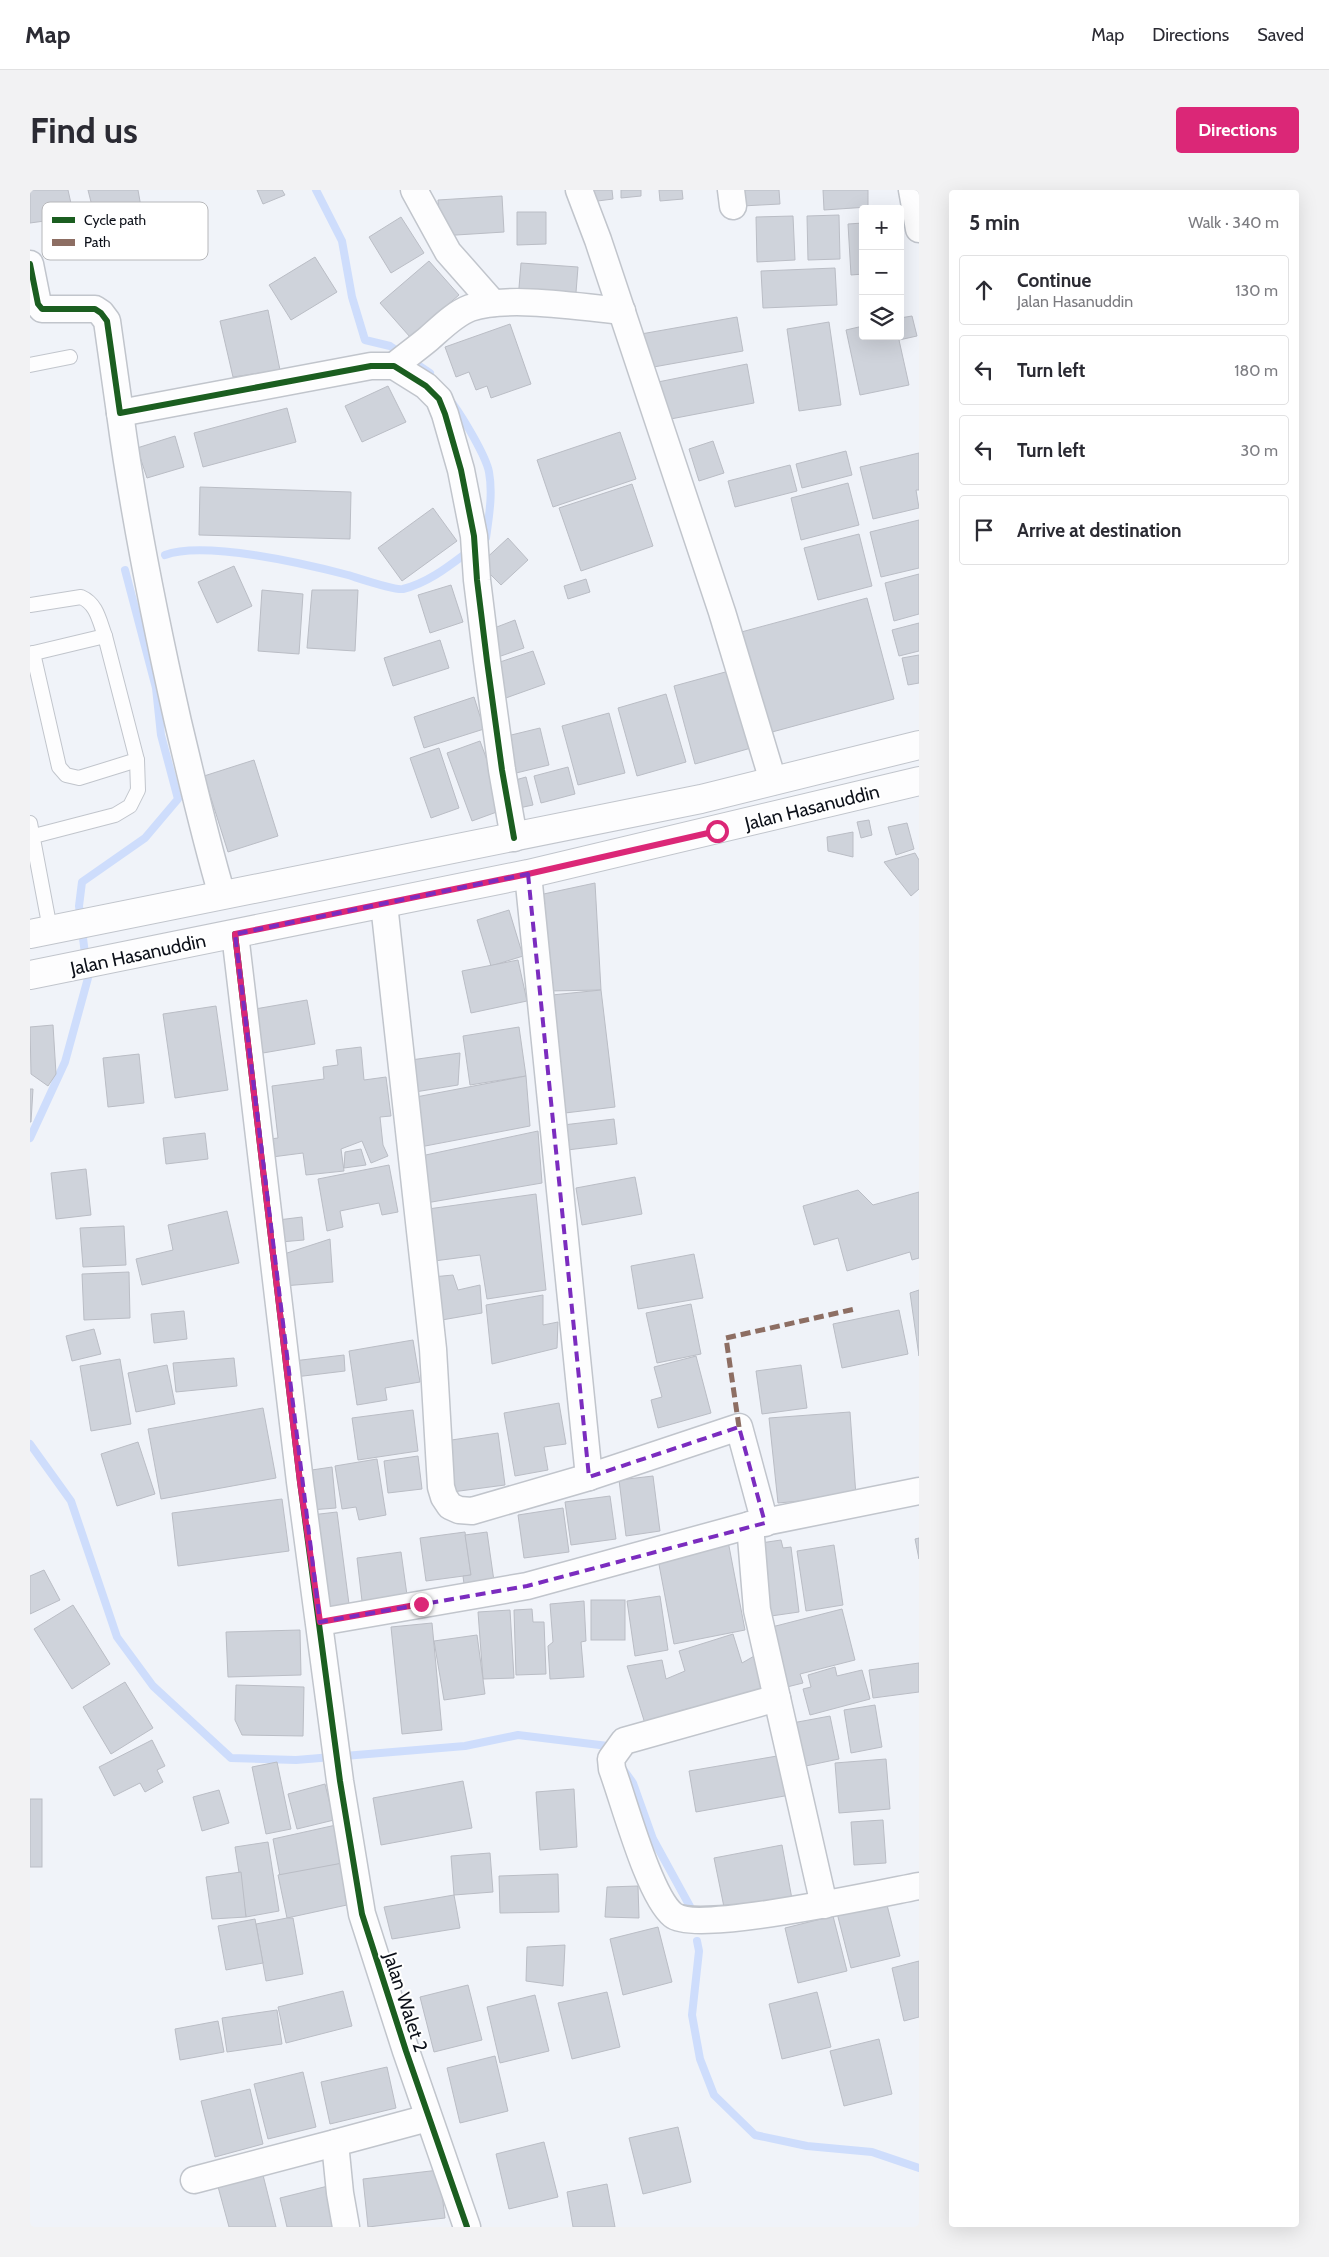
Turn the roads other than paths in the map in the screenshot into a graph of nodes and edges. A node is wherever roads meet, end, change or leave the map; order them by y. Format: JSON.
{"nodes":[{"id":1,"x":414,"y":190,"type":"edge"},
{"id":2,"x":579,"y":190,"type":"edge"},
{"id":3,"x":912,"y":190,"type":"edge"},
{"id":4,"x":919,"y":229,"type":"edge"},
{"id":5,"x":30,"y":264,"type":"edge"},
{"id":6,"x":492,"y":303,"type":"junction"},
{"id":7,"x":622,"y":311,"type":"junction"},
{"id":8,"x":70,"y":357,"type":"dead end"},
{"id":9,"x":30,"y":365,"type":"edge"},
{"id":10,"x":395,"y":366,"type":"junction"},
{"id":11,"x":120,"y":413,"type":"junction"},
{"id":12,"x":30,"y":605,"type":"edge"},
{"id":13,"x":105,"y":636,"type":"junction"},
{"id":14,"x":31,"y":654,"type":"edge"},
{"id":15,"x":919,"y":745,"type":"edge"},
{"id":16,"x":137,"y":760,"type":"junction"},
{"id":17,"x":773,"y":781,"type":"junction"},
{"id":18,"x":919,"y":781,"type":"edge"},
{"id":19,"x":32,"y":830,"type":"edge"},
{"id":20,"x":514,"y":838,"type":"junction"},
{"id":21,"x":528,"y":874,"type":"junction"},
{"id":22,"x":222,"y":895,"type":"junction"},
{"id":23,"x":384,"y":904,"type":"junction"},
{"id":24,"x":56,"y":928,"type":"edge"},
{"id":25,"x":235,"y":934,"type":"junction"},
{"id":26,"x":30,"y":975,"type":"edge"},
{"id":27,"x":589,"y":1477,"type":"junction"},
{"id":28,"x":919,"y":1491,"type":"edge"},
{"id":29,"x":758,"y":1524,"type":"junction"},
{"id":30,"x":320,"y":1622,"type":"junction"},
{"id":31,"x":777,"y":1698,"type":"junction"},
{"id":32,"x":919,"y":1886,"type":"edge"},
{"id":33,"x":824,"y":1904,"type":"junction"},
{"id":34,"x":428,"y":2118,"type":"junction"},
{"id":35,"x":335,"y":2143,"type":"junction"},
{"id":36,"x":194,"y":2180,"type":"dead end"},
{"id":37,"x":346,"y":2227,"type":"edge"},
{"id":38,"x":467,"y":2227,"type":"edge"}],
"edges":[{"from":1,"to":6,"type":"street"},
{"from":2,"to":7,"type":"street"},
{"from":3,"to":4,"type":"street"},
{"from":5,"to":11,"type":"street"},
{"from":6,"to":7,"type":"street"},
{"from":6,"to":10,"type":"street"},
{"from":7,"to":17,"type":"street"},
{"from":8,"to":9,"type":"lane"},
{"from":10,"to":11,"type":"street"},
{"from":10,"to":20,"type":"street"},
{"from":11,"to":22,"type":"street"},
{"from":12,"to":13,"type":"lane"},
{"from":13,"to":14,"type":"lane"},
{"from":13,"to":16,"type":"lane"},
{"from":14,"to":16,"type":"lane"},
{"from":15,"to":17,"type":"street","name":"Jalan Hasanuddin"},
{"from":16,"to":19,"type":"lane"},
{"from":17,"to":20,"type":"street","name":"Jalan Hasanuddin"},
{"from":18,"to":21,"type":"street","name":"Jalan Hasanuddin"},
{"from":19,"to":24,"type":"lane"},
{"from":20,"to":22,"type":"street","name":"Jalan Hasanuddin"},
{"from":21,"to":23,"type":"street","name":"Jalan Hasanuddin"},
{"from":21,"to":27,"type":"street"},
{"from":22,"to":24,"type":"street","name":"Jalan Hasanuddin"},
{"from":23,"to":25,"type":"street","name":"Jalan Hasanuddin"},
{"from":23,"to":27,"type":"street"},
{"from":25,"to":26,"type":"street","name":"Jalan Hasanuddin"},
{"from":25,"to":30,"type":"street","name":"Jalan Walet 2"},
{"from":27,"to":29,"type":"street"},
{"from":28,"to":29,"type":"street"},
{"from":29,"to":30,"type":"street"},
{"from":29,"to":31,"type":"street"},
{"from":30,"to":34,"type":"street","name":"Jalan Walet 2"},
{"from":31,"to":33,"type":"street"},
{"from":31,"to":33,"type":"street"},
{"from":32,"to":33,"type":"street"},
{"from":34,"to":35,"type":"street"},
{"from":34,"to":38,"type":"street","name":"Jalan Walet 2"},
{"from":35,"to":36,"type":"street"},
{"from":35,"to":37,"type":"street"}]}
